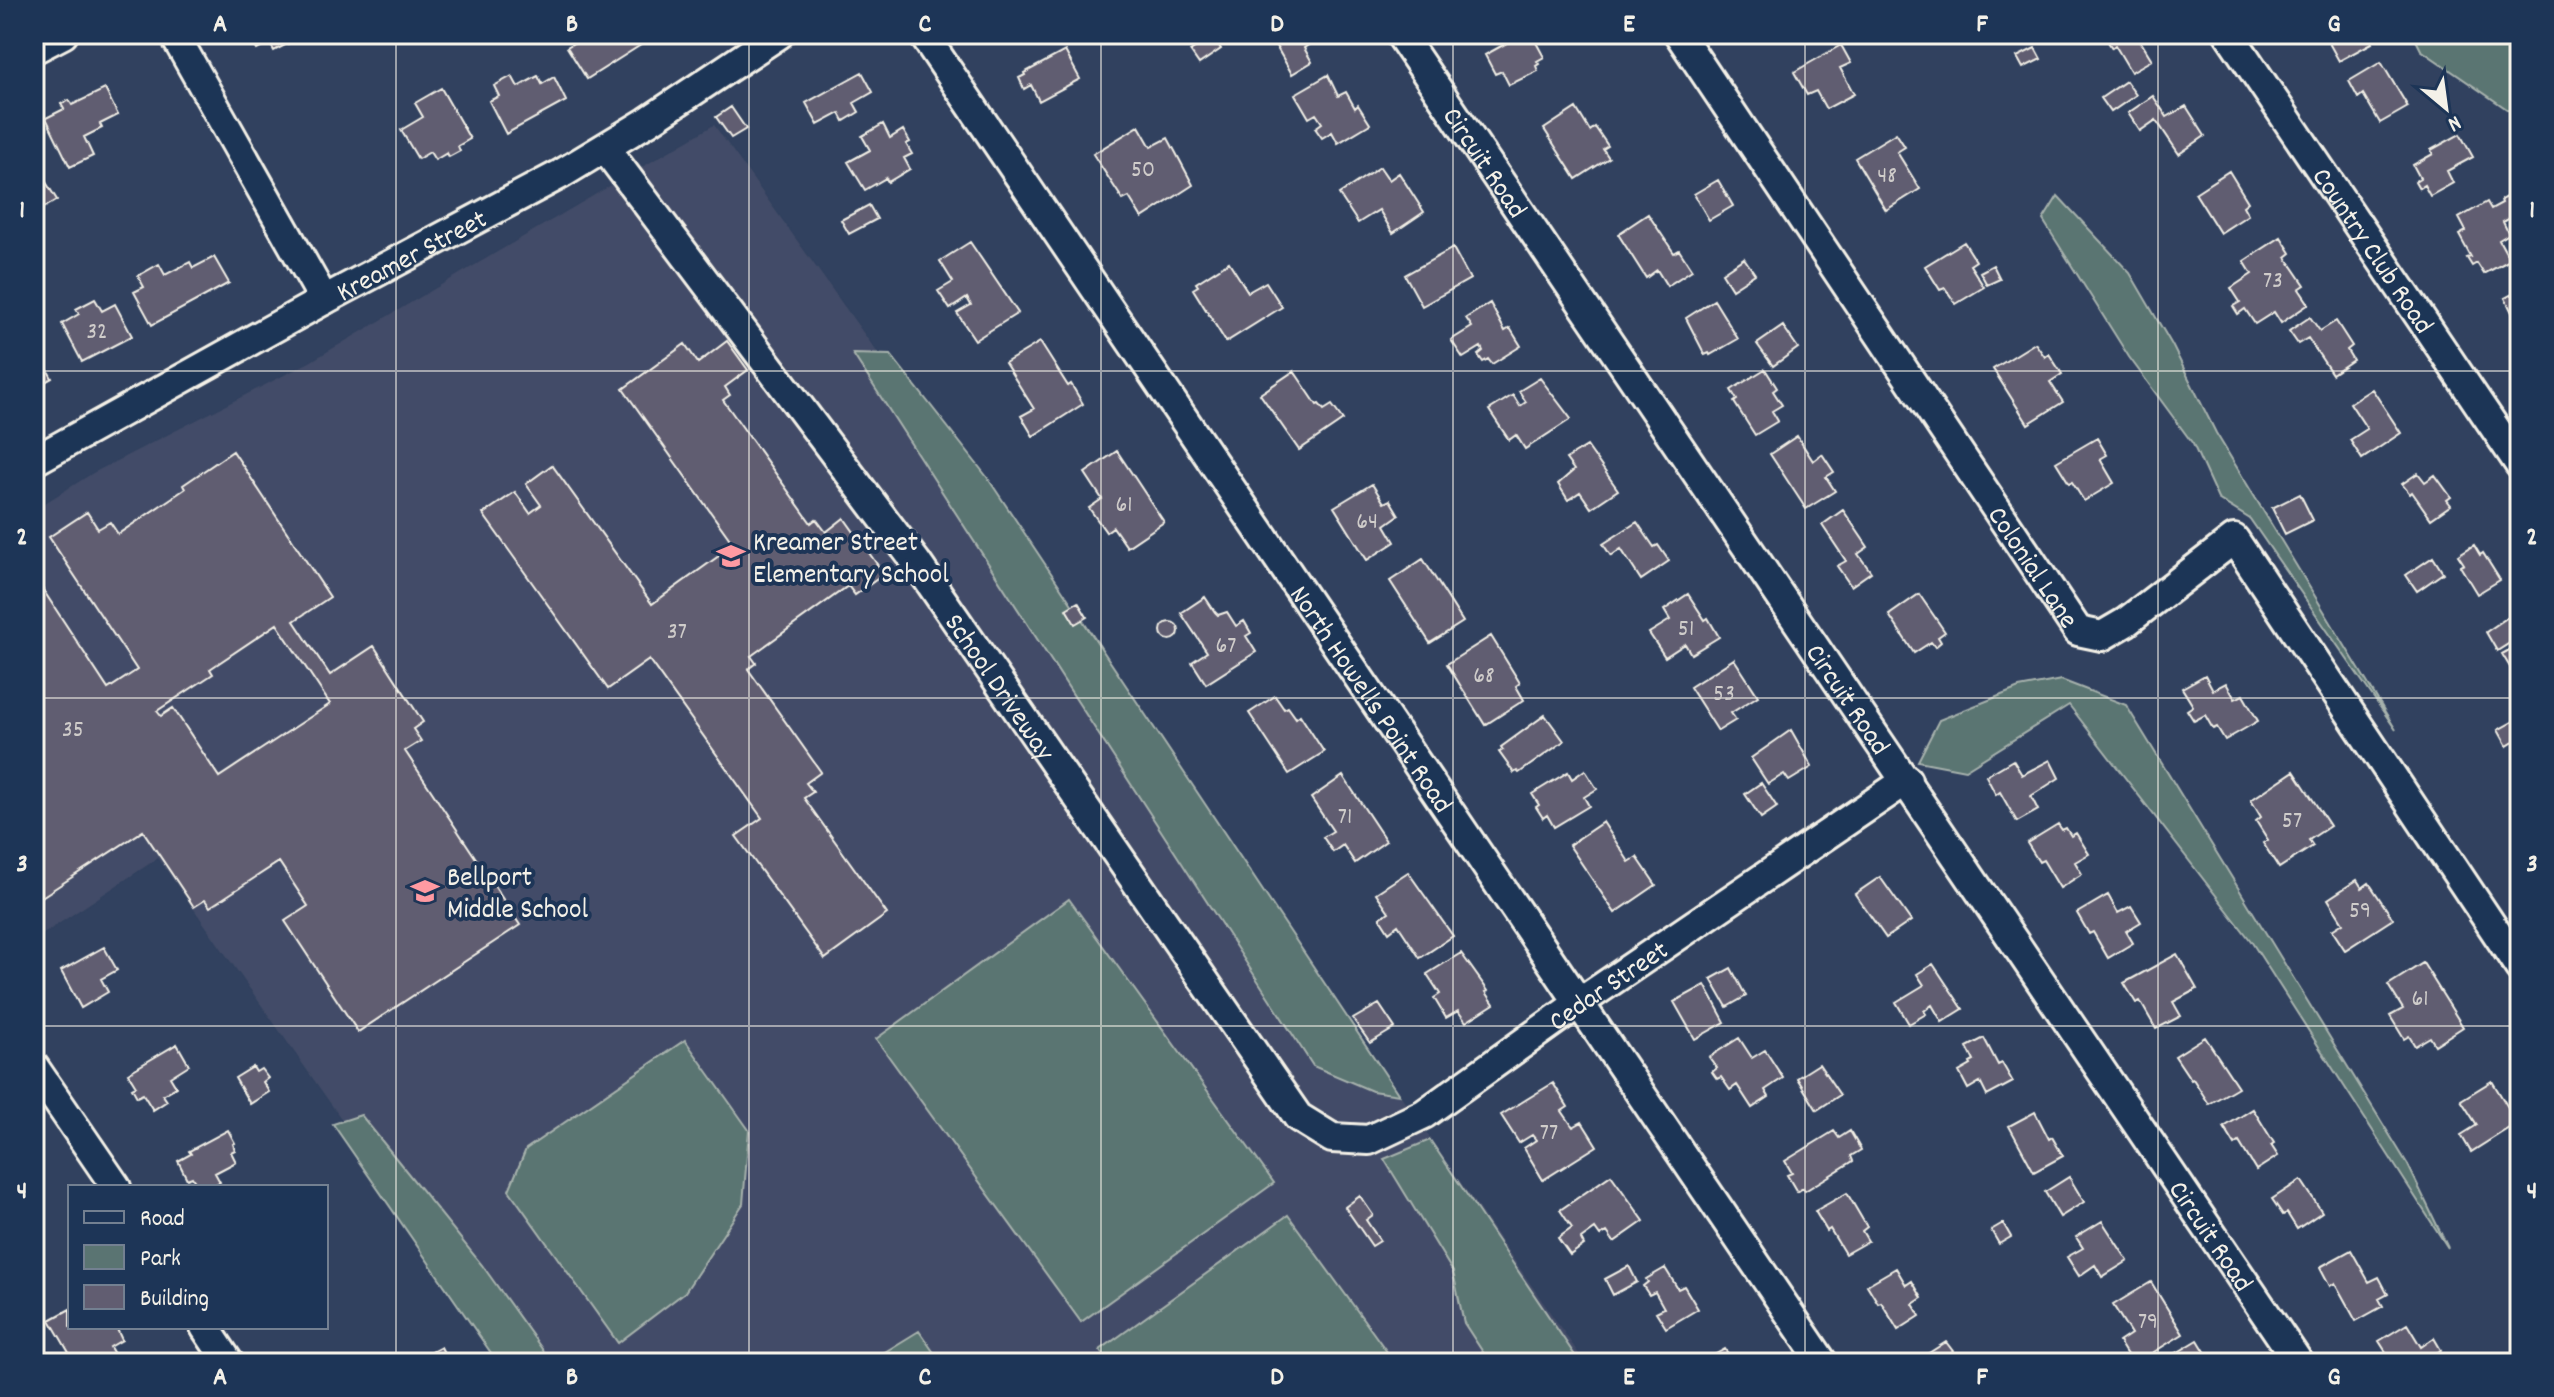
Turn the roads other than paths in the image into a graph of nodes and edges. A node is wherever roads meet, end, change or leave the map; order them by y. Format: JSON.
{"nodes":[{"id":1,"x":63,"y":34,"type":"edge"},
{"id":2,"x":174,"y":34,"type":"edge"},
{"id":3,"x":779,"y":34,"type":"edge"},
{"id":4,"x":923,"y":34,"type":"edge"},
{"id":5,"x":1400,"y":34,"type":"edge"},
{"id":6,"x":1679,"y":34,"type":"edge"},
{"id":7,"x":2229,"y":34,"type":"edge"},
{"id":8,"x":34,"y":49,"type":"edge"},
{"id":9,"x":605,"y":148,"type":"junction"},
{"id":10,"x":324,"y":300,"type":"junction"},
{"id":11,"x":34,"y":461,"type":"edge"},
{"id":12,"x":2520,"y":465,"type":"edge"},
{"id":13,"x":1907,"y":780,"type":"junction"},
{"id":14,"x":2520,"y":968,"type":"edge"},
{"id":15,"x":1579,"y":1003,"type":"junction"},
{"id":16,"x":39,"y":1074,"type":"edge"},
{"id":17,"x":1298,"y":1117,"type":"joint"},
{"id":18,"x":115,"y":1185,"type":"edge"},
{"id":19,"x":206,"y":1329,"type":"edge"},
{"id":20,"x":229,"y":1363,"type":"edge"},
{"id":21,"x":1823,"y":1363,"type":"edge"},
{"id":22,"x":2299,"y":1363,"type":"edge"}],
"edges":[{"from":1,"to":8,"type":"street"},
{"from":2,"to":10,"type":"street"},
{"from":3,"to":9,"type":"street","name":"Kreamer Street"},
{"from":4,"to":15,"type":"street","name":"North Howells Point Road"},
{"from":5,"to":13,"type":"street","name":"Circuit Road"},
{"from":6,"to":14,"type":"street","name":"Colonial Lane"},
{"from":7,"to":12,"type":"street","name":"Country Club Road"},
{"from":9,"to":10,"type":"street","name":"Kreamer Street"},
{"from":9,"to":17,"type":"street","name":"School Driveway"},
{"from":10,"to":11,"type":"street","name":"Kreamer Street"},
{"from":13,"to":15,"type":"street","name":"Cedar Street"},
{"from":13,"to":22,"type":"street","name":"Circuit Road"},
{"from":15,"to":17,"type":"street","name":"Cedar Street"},
{"from":15,"to":21,"type":"street","name":"North Howells Point Road"},
{"from":16,"to":18,"type":"street"},
{"from":19,"to":20,"type":"street"}]}
